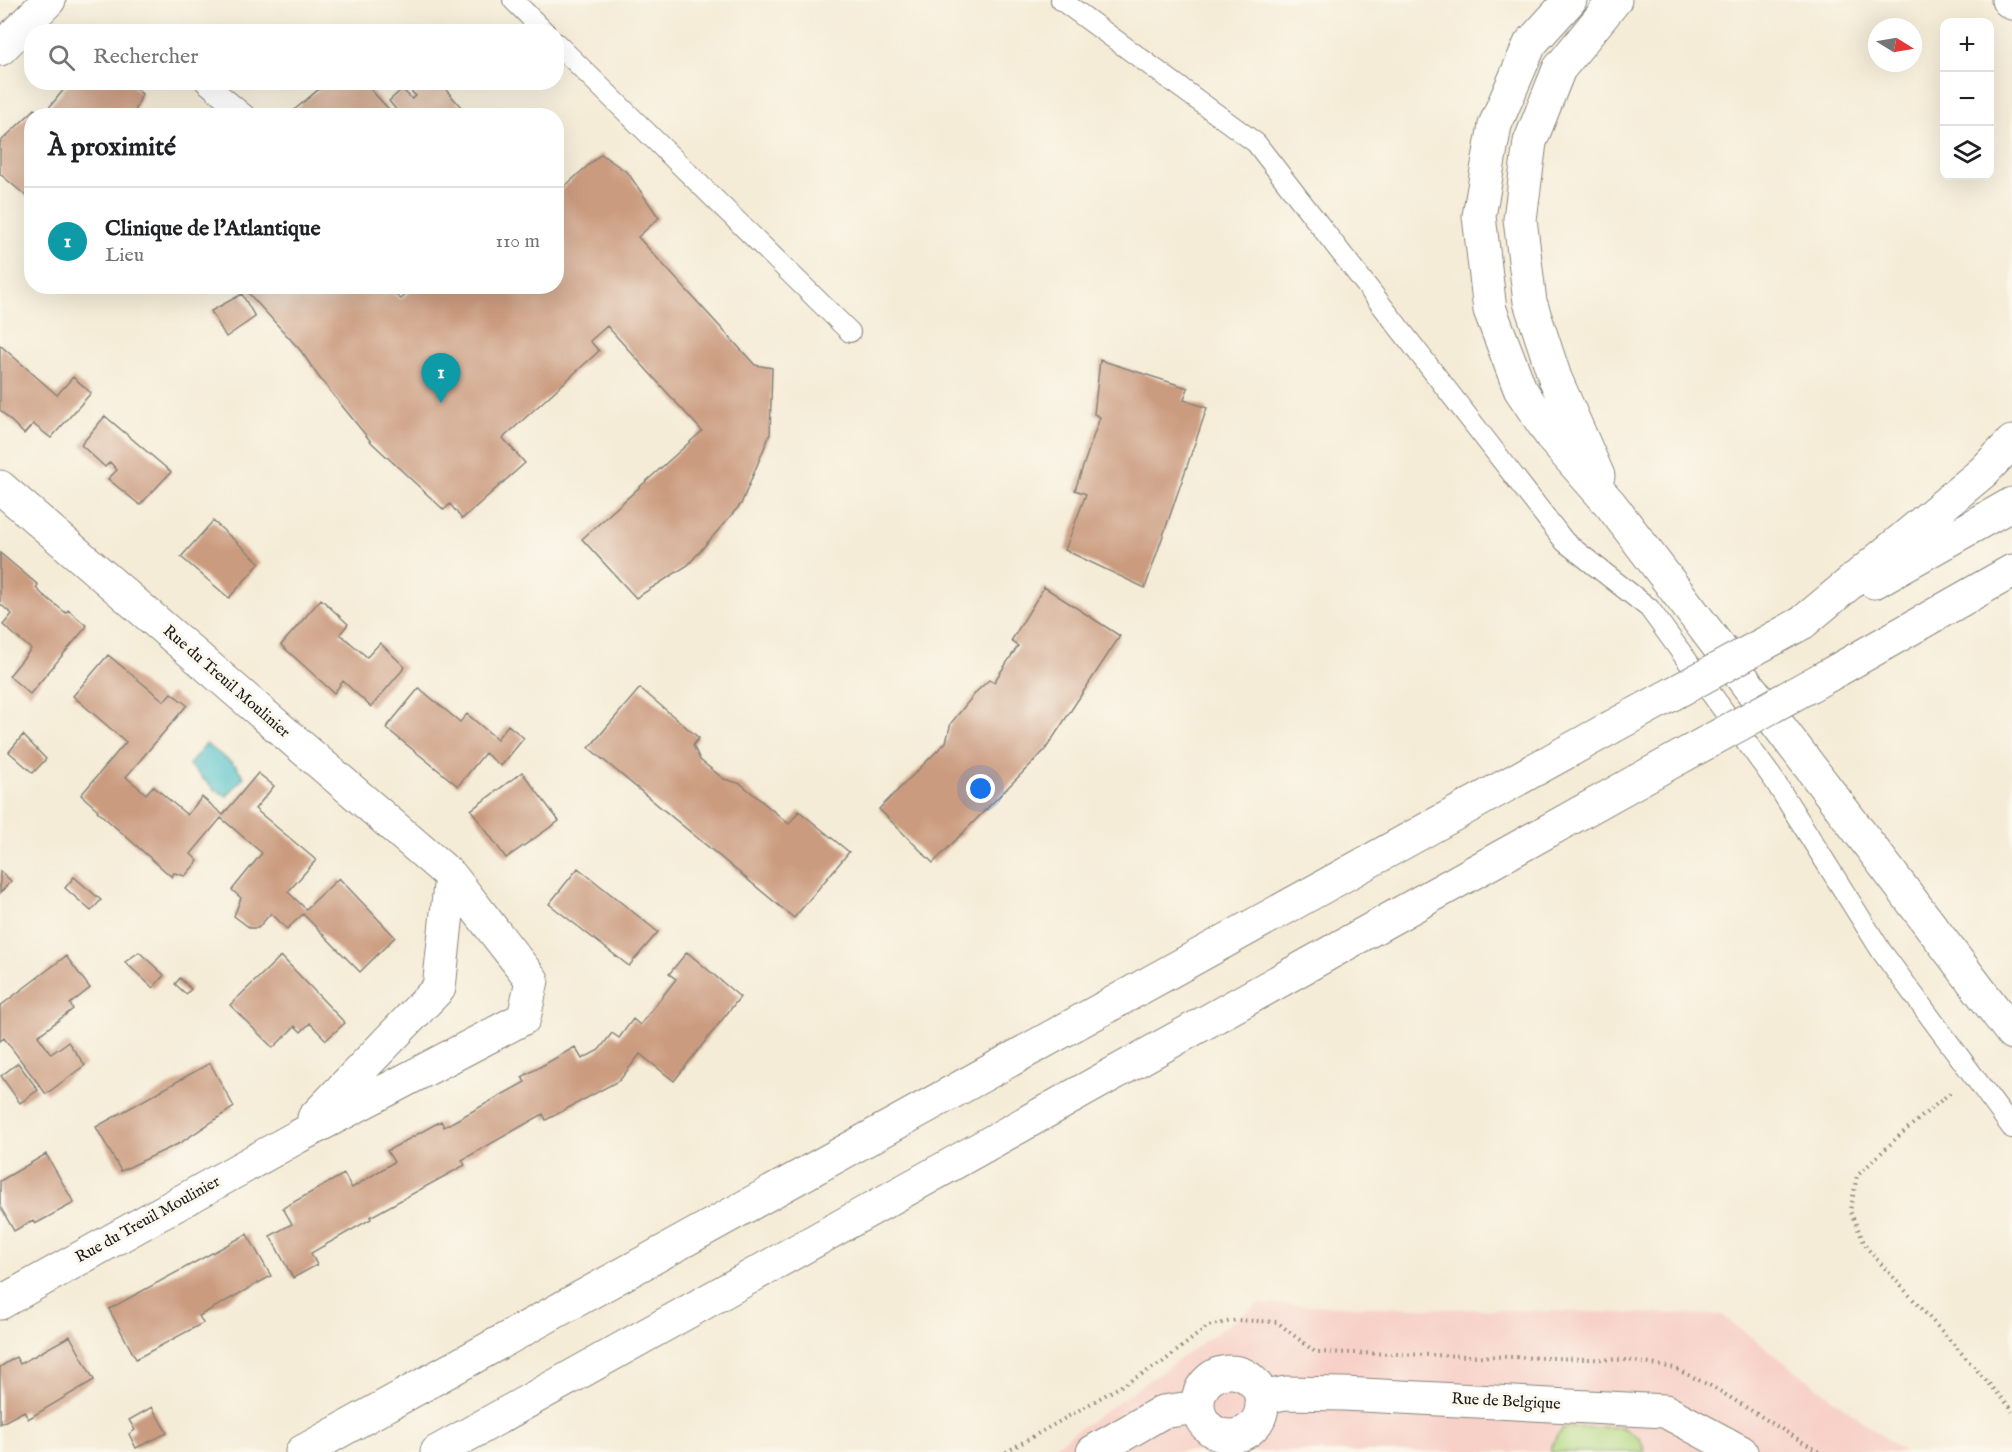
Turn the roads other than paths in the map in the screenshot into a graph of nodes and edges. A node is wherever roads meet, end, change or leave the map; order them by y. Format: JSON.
{"nodes":[{"id":1,"x":49,"y":0,"type":"edge"},
{"id":2,"x":513,"y":0,"type":"edge"},
{"id":3,"x":1061,"y":0,"type":"edge"},
{"id":4,"x":1570,"y":0,"type":"edge"},
{"id":5,"x":1615,"y":0,"type":"edge"},
{"id":6,"x":2008,"y":0,"type":"edge"},
{"id":7,"x":2012,"y":3,"type":"edge"},
{"id":8,"x":25,"y":24,"type":"edge"},
{"id":9,"x":537,"y":24,"type":"edge"},
{"id":10,"x":24,"y":25,"type":"edge"},
{"id":11,"x":0,"y":49,"type":"edge"},
{"id":12,"x":564,"y":51,"type":"edge"},
{"id":13,"x":215,"y":90,"type":"edge"},
{"id":14,"x":236,"y":108,"type":"edge"},
{"id":15,"x":850,"y":332,"type":"dead end"},
{"id":16,"x":2012,"y":442,"type":"edge"},
{"id":17,"x":0,"y":487,"type":"edge"},
{"id":18,"x":2012,"y":504,"type":"edge"},
{"id":19,"x":1611,"y":505,"type":"junction"},
{"id":20,"x":2012,"y":571,"type":"edge"},
{"id":21,"x":2012,"y":580,"type":"edge"},
{"id":22,"x":1960,"y":600,"type":"junction"},
{"id":23,"x":1802,"y":623,"type":"junction"},
{"id":24,"x":451,"y":876,"type":"junction"},
{"id":25,"x":2012,"y":1034,"type":"edge"},
{"id":26,"x":2012,"y":1128,"type":"edge"},
{"id":27,"x":297,"y":1137,"type":"junction"},
{"id":28,"x":0,"y":1303,"type":"edge"},
{"id":29,"x":1262,"y":1398,"type":"junction"},
{"id":30,"x":1198,"y":1407,"type":"junction"},
{"id":31,"x":302,"y":1452,"type":"edge"},
{"id":32,"x":437,"y":1452,"type":"edge"},
{"id":33,"x":1093,"y":1452,"type":"edge"},
{"id":34,"x":1741,"y":1452,"type":"edge"}],
"edges":[{"from":1,"to":8,"type":"main road"},
{"from":2,"to":9,"type":"lane"},
{"from":3,"to":26,"type":"lane"},
{"from":4,"to":19,"type":"main road"},
{"from":5,"to":19,"type":"main road"},
{"from":6,"to":7,"type":"main road"},
{"from":10,"to":11,"type":"main road"},
{"from":12,"to":15,"type":"lane"},
{"from":13,"to":14,"type":"lane"},
{"from":16,"to":23,"type":"main road"},
{"from":17,"to":24,"type":"main road","name":"Rue du Treuil Moulinier"},
{"from":18,"to":23,"type":"main road"},
{"from":19,"to":25,"type":"main road"},
{"from":20,"to":22,"type":"main road"},
{"from":21,"to":22,"type":"main road"},
{"from":22,"to":32,"type":"main road","bridge":true},
{"from":23,"to":31,"type":"main road","bridge":true},
{"from":24,"to":27,"type":"main road","name":"Rue du Treuil Moulinier"},
{"from":24,"to":27,"type":"main road","name":"Rue du Treuil Moulinier"},
{"from":27,"to":28,"type":"main road","name":"Rue du Treuil Moulinier"},
{"from":29,"to":30,"type":"main road"},
{"from":29,"to":30,"type":"main road"},
{"from":29,"to":34,"type":"main road","name":"Rue de Belgique"},
{"from":30,"to":33,"type":"main road"}]}
